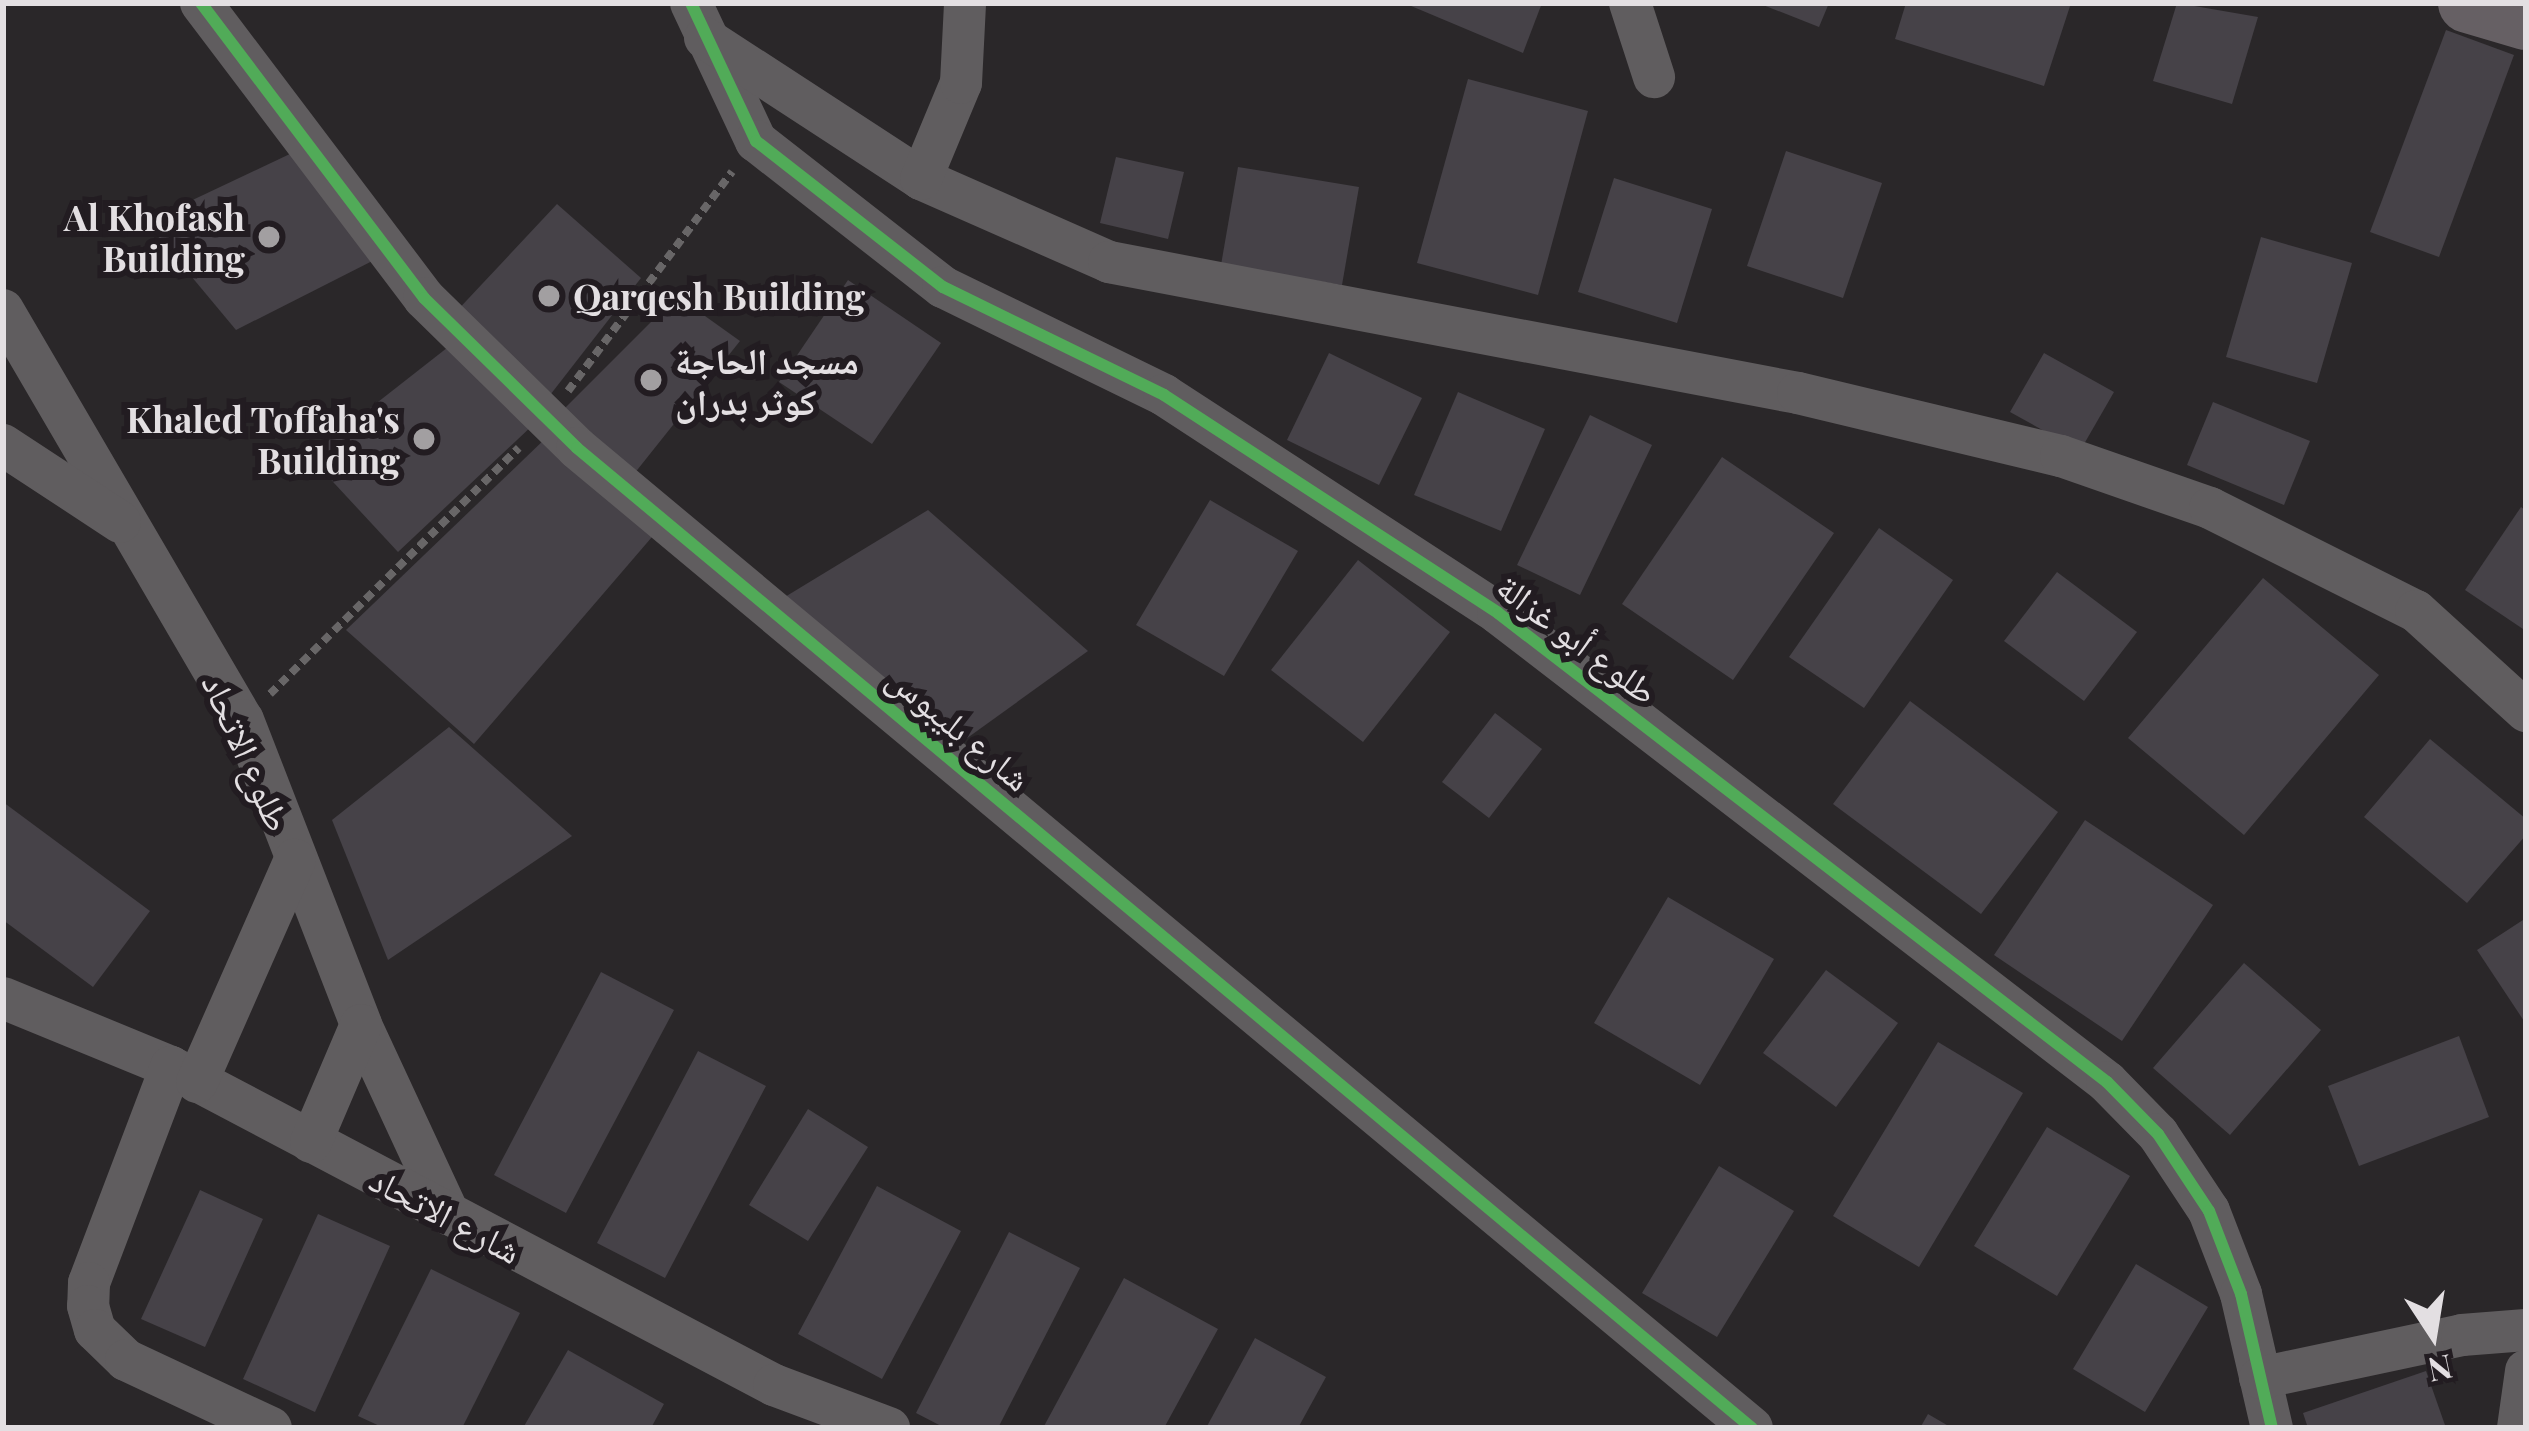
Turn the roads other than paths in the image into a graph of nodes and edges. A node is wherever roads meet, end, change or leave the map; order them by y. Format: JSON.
{"nodes":[{"id":1,"x":201,"y":3,"type":"edge"},
{"id":2,"x":663,"y":3,"type":"edge"},
{"id":3,"x":965,"y":3,"type":"edge"},
{"id":4,"x":1630,"y":3,"type":"edge"},
{"id":5,"x":2468,"y":3,"type":"edge"},
{"id":6,"x":696,"y":19,"type":"edge"},
{"id":7,"x":2526,"y":20,"type":"edge"},
{"id":8,"x":1654,"y":77,"type":"dead end"},
{"id":9,"x":921,"y":178,"type":"junction"},
{"id":10,"x":3,"y":310,"type":"edge"},
{"id":11,"x":3,"y":445,"type":"edge"},
{"id":12,"x":131,"y":529,"type":"junction"},
{"id":13,"x":2526,"y":711,"type":"edge"},
{"id":14,"x":295,"y":860,"type":"junction"},
{"id":15,"x":3,"y":998,"type":"edge"},
{"id":16,"x":361,"y":1025,"type":"junction"},
{"id":17,"x":184,"y":1074,"type":"junction"},
{"id":18,"x":310,"y":1142,"type":"junction"},
{"id":19,"x":449,"y":1215,"type":"junction"},
{"id":20,"x":2526,"y":1330,"type":"edge"},
{"id":21,"x":2526,"y":1371,"type":"edge"},
{"id":22,"x":2260,"y":1378,"type":"junction"},
{"id":23,"x":272,"y":1428,"type":"edge"},
{"id":24,"x":890,"y":1428,"type":"edge"},
{"id":25,"x":1753,"y":1428,"type":"edge"},
{"id":26,"x":2272,"y":1428,"type":"edge"},
{"id":27,"x":2518,"y":1428,"type":"edge"}],
"edges":[{"from":1,"to":25,"type":"street","name":"شارع بليبوس"},
{"from":2,"to":6,"type":"street"},
{"from":3,"to":9,"type":"street"},
{"from":4,"to":8,"type":"street"},
{"from":5,"to":7,"type":"main road"},
{"from":6,"to":9,"type":"street"},
{"from":6,"to":22,"type":"street","name":"طلوع أبو غزالة"},
{"from":9,"to":13,"type":"street"},
{"from":10,"to":12,"type":"street","name":"طلوع الاتحاد"},
{"from":11,"to":12,"type":"street"},
{"from":12,"to":14,"type":"street","name":"طلوع الاتحاد"},
{"from":14,"to":16,"type":"street","name":"طلوع الاتحاد"},
{"from":14,"to":17,"type":"street"},
{"from":15,"to":17,"type":"street","name":"شارع الاتحاد"},
{"from":16,"to":18,"type":"street"},
{"from":16,"to":19,"type":"street","name":"طلوع الاتحاد"},
{"from":17,"to":18,"type":"street","name":"شارع الاتحاد"},
{"from":17,"to":23,"type":"street"},
{"from":18,"to":19,"type":"street","name":"شارع الاتحاد"},
{"from":19,"to":24,"type":"street","name":"شارع الاتحاد"},
{"from":20,"to":22,"type":"street"},
{"from":21,"to":27,"type":"street"},
{"from":22,"to":26,"type":"street","name":"طلوع أبو غزالة"}]}
